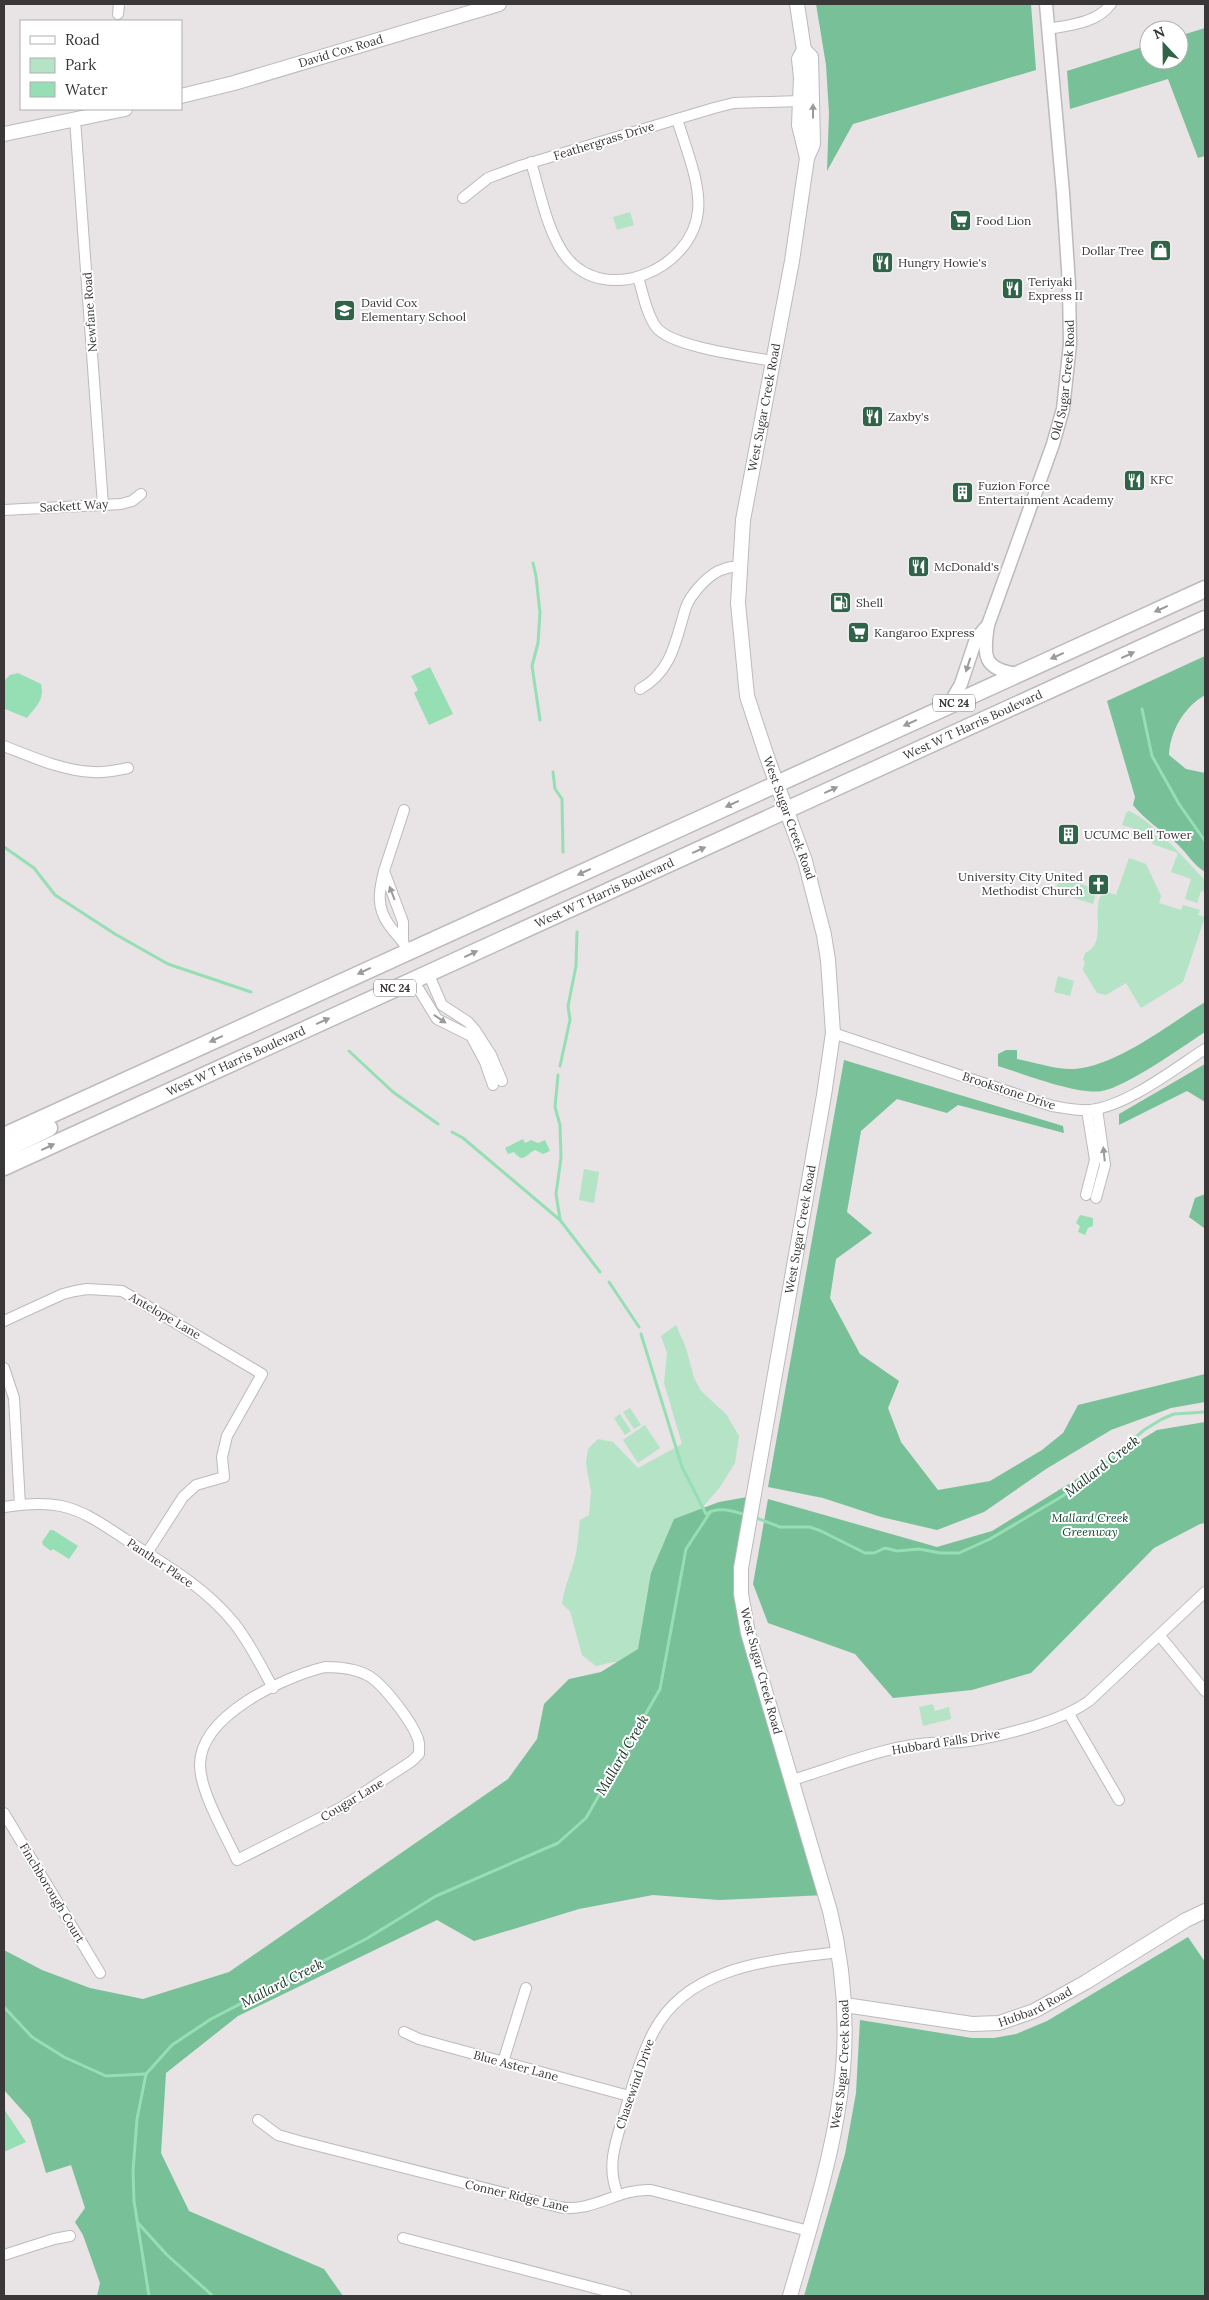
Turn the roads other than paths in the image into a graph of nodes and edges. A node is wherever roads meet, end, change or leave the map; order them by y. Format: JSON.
{"nodes":[{"id":1,"x":499,"y":4,"type":"edge"},
{"id":2,"x":797,"y":4,"type":"edge"},
{"id":3,"x":1046,"y":4,"type":"edge"},
{"id":4,"x":1111,"y":4,"type":"edge"},
{"id":5,"x":1048,"y":29,"type":"junction"},
{"id":6,"x":804,"y":50,"type":"junction"},
{"id":7,"x":182,"y":96,"type":"edge"},
{"id":8,"x":801,"y":101,"type":"junction"},
{"id":9,"x":120,"y":110,"type":"edge"},
{"id":10,"x":75,"y":119,"type":"junction"},
{"id":11,"x":677,"y":119,"type":"junction"},
{"id":12,"x":4,"y":134,"type":"edge"},
{"id":13,"x":807,"y":158,"type":"junction"},
{"id":14,"x":531,"y":162,"type":"junction"},
{"id":15,"x":463,"y":198,"type":"dead end"},
{"id":16,"x":638,"y":277,"type":"junction"},
{"id":17,"x":773,"y":361,"type":"junction"},
{"id":18,"x":141,"y":494,"type":"dead end"},
{"id":19,"x":103,"y":505,"type":"junction"},
{"id":20,"x":4,"y":510,"type":"edge"},
{"id":21,"x":739,"y":566,"type":"junction"},
{"id":22,"x":1205,"y":588,"type":"edge"},
{"id":23,"x":1205,"y":619,"type":"edge"},
{"id":24,"x":988,"y":625,"type":"junction"},
{"id":25,"x":1018,"y":674,"type":"junction"},
{"id":26,"x":640,"y":689,"type":"dead end"},
{"id":27,"x":949,"y":705,"type":"junction"},
{"id":28,"x":4,"y":746,"type":"edge"},
{"id":29,"x":128,"y":768,"type":"dead end"},
{"id":30,"x":777,"y":784,"type":"junction"},
{"id":31,"x":404,"y":810,"type":"dead end"},
{"id":32,"x":786,"y":810,"type":"junction"},
{"id":33,"x":384,"y":871,"type":"junction"},
{"id":34,"x":406,"y":945,"type":"junction"},
{"id":35,"x":420,"y":977,"type":"junction"},
{"id":36,"x":832,"y":1033,"type":"junction"},
{"id":37,"x":1205,"y":1049,"type":"edge"},
{"id":38,"x":146,"y":1071,"type":"junction"},
{"id":39,"x":1092,"y":1109,"type":"junction"},
{"id":40,"x":4,"y":1136,"type":"edge"},
{"id":41,"x":4,"y":1150,"type":"edge"},
{"id":42,"x":4,"y":1167,"type":"edge"},
{"id":43,"x":1091,"y":1197,"type":"dead end"},
{"id":44,"x":4,"y":1321,"type":"edge"},
{"id":45,"x":4,"y":1368,"type":"edge"},
{"id":46,"x":20,"y":1505,"type":"junction"},
{"id":47,"x":4,"y":1507,"type":"edge"},
{"id":48,"x":146,"y":1553,"type":"junction"},
{"id":49,"x":1205,"y":1592,"type":"edge"},
{"id":50,"x":1160,"y":1636,"type":"junction"},
{"id":51,"x":273,"y":1688,"type":"junction"},
{"id":52,"x":1205,"y":1691,"type":"edge"},
{"id":53,"x":1069,"y":1714,"type":"junction"},
{"id":54,"x":792,"y":1780,"type":"junction"},
{"id":55,"x":1119,"y":1800,"type":"dead end"},
{"id":56,"x":4,"y":1813,"type":"edge"},
{"id":57,"x":1205,"y":1911,"type":"edge"},
{"id":58,"x":839,"y":1952,"type":"junction"},
{"id":59,"x":100,"y":1972,"type":"dead end"},
{"id":60,"x":526,"y":1988,"type":"dead end"},
{"id":61,"x":846,"y":2005,"type":"junction"},
{"id":62,"x":404,"y":2032,"type":"dead end"},
{"id":63,"x":503,"y":2062,"type":"junction"},
{"id":64,"x":629,"y":2096,"type":"junction"},
{"id":65,"x":258,"y":2120,"type":"dead end"},
{"id":66,"x":618,"y":2195,"type":"junction"},
{"id":67,"x":809,"y":2231,"type":"junction"},
{"id":68,"x":70,"y":2236,"type":"dead end"},
{"id":69,"x":402,"y":2238,"type":"dead end"},
{"id":70,"x":4,"y":2255,"type":"edge"},
{"id":71,"x":626,"y":2296,"type":"edge"},
{"id":72,"x":790,"y":2296,"type":"edge"}],
"edges":[{"from":1,"to":7,"type":"main road","name":"David Cox Road"},
{"from":2,"to":6,"type":"main road","name":"West Sugar Creek Road"},
{"from":3,"to":5,"type":"street","name":"Old Sugar Creek Road"},
{"from":4,"to":5,"type":"street"},
{"from":5,"to":24,"type":"street","name":"Old Sugar Creek Road"},
{"from":6,"to":8,"type":"main road","name":"West Sugar Creek Road"},
{"from":13,"to":6,"type":"main road","name":"West Sugar Creek Road","one_way":true},
{"from":8,"to":11,"type":"street","name":"Feathergrass Drive"},
{"from":8,"to":13,"type":"main road","name":"West Sugar Creek Road"},
{"from":9,"to":10,"type":"main road"},
{"from":10,"to":12,"type":"main road"},
{"from":10,"to":19,"type":"street","name":"Newfane Road"},
{"from":11,"to":14,"type":"street","name":"Feathergrass Drive"},
{"from":11,"to":16,"type":"street"},
{"from":13,"to":17,"type":"main road","name":"West Sugar Creek Road"},
{"from":14,"to":15,"type":"street","name":"Feathergrass Drive"},
{"from":14,"to":16,"type":"street"},
{"from":16,"to":17,"type":"street"},
{"from":17,"to":21,"type":"main road","name":"West Sugar Creek Road"},
{"from":18,"to":19,"type":"street","name":"Sackett Way"},
{"from":19,"to":20,"type":"street","name":"Sackett Way"},
{"from":21,"to":26,"type":"street"},
{"from":21,"to":30,"type":"main road","name":"West Sugar Creek Road"},
{"from":22,"to":25,"type":"main road","number":"NC 24","one_way":true},
{"from":32,"to":23,"type":"main road","name":"West W T Harris Boulevard","number":"NC 24","one_way":true},
{"from":24,"to":25,"type":"street","name":"Old Sugar Creek Road"},
{"from":24,"to":27,"type":"street","name":"Old Sugar Creek Road","one_way":true},
{"from":25,"to":27,"type":"main road","number":"NC 24"},
{"from":27,"to":30,"type":"main road","number":"NC 24","one_way":true},
{"from":28,"to":29,"type":"street"},
{"from":30,"to":32,"type":"main road","name":"West Sugar Creek Road"},
{"from":30,"to":34,"type":"main road","number":"NC 24","one_way":true},
{"from":31,"to":33,"type":"street"},
{"from":35,"to":32,"type":"main road","name":"West W T Harris Boulevard","number":"NC 24","one_way":true},
{"from":32,"to":36,"type":"main road","name":"West Sugar Creek Road"},
{"from":34,"to":33,"type":"street","one_way":true},
{"from":33,"to":34,"type":"street"},
{"from":34,"to":38,"type":"main road","number":"NC 24","one_way":true},
{"from":35,"to":35,"type":"street","one_way":true},
{"from":42,"to":35,"type":"main road","name":"West W T Harris Boulevard","number":"NC 24","one_way":true},
{"from":36,"to":39,"type":"street","name":"Brookstone Drive"},
{"from":36,"to":54,"type":"main road","name":"West Sugar Creek Road"},
{"from":37,"to":39,"type":"street","name":"Brookstone Drive"},
{"from":38,"to":40,"type":"main road","number":"NC 24"},
{"from":38,"to":41,"type":"main road"},
{"from":39,"to":43,"type":"street"},
{"from":44,"to":48,"type":"street","name":"Antelope Lane"},
{"from":45,"to":46,"type":"street"},
{"from":46,"to":47,"type":"street","name":"Panther Place"},
{"from":46,"to":48,"type":"street","name":"Panther Place"},
{"from":48,"to":51,"type":"street","name":"Panther Place"},
{"from":49,"to":50,"type":"street","name":"Hubbard Falls Drive"},
{"from":50,"to":52,"type":"street"},
{"from":50,"to":53,"type":"street","name":"Hubbard Falls Drive"},
{"from":51,"to":51,"type":"street","name":"Cougar Lane"},
{"from":53,"to":54,"type":"street","name":"Hubbard Falls Drive"},
{"from":53,"to":55,"type":"street"},
{"from":54,"to":58,"type":"main road","name":"West Sugar Creek Road"},
{"from":56,"to":59,"type":"street","name":"Finchborough Court"},
{"from":57,"to":61,"type":"main road","name":"Hubbard Road"},
{"from":58,"to":61,"type":"main road","name":"West Sugar Creek Road"},
{"from":58,"to":64,"type":"street","name":"Chasewind Drive"},
{"from":60,"to":63,"type":"street"},
{"from":61,"to":67,"type":"main road","name":"West Sugar Creek Road"},
{"from":62,"to":63,"type":"street","name":"Blue Aster Lane"},
{"from":63,"to":64,"type":"street","name":"Blue Aster Lane"},
{"from":64,"to":66,"type":"street","name":"Chasewind Drive"},
{"from":65,"to":66,"type":"street","name":"Conner Ridge Lane"},
{"from":66,"to":67,"type":"street","name":"Conner Ridge Lane"},
{"from":67,"to":72,"type":"main road","name":"West Sugar Creek Road"},
{"from":68,"to":70,"type":"street"},
{"from":69,"to":71,"type":"street"}]}
